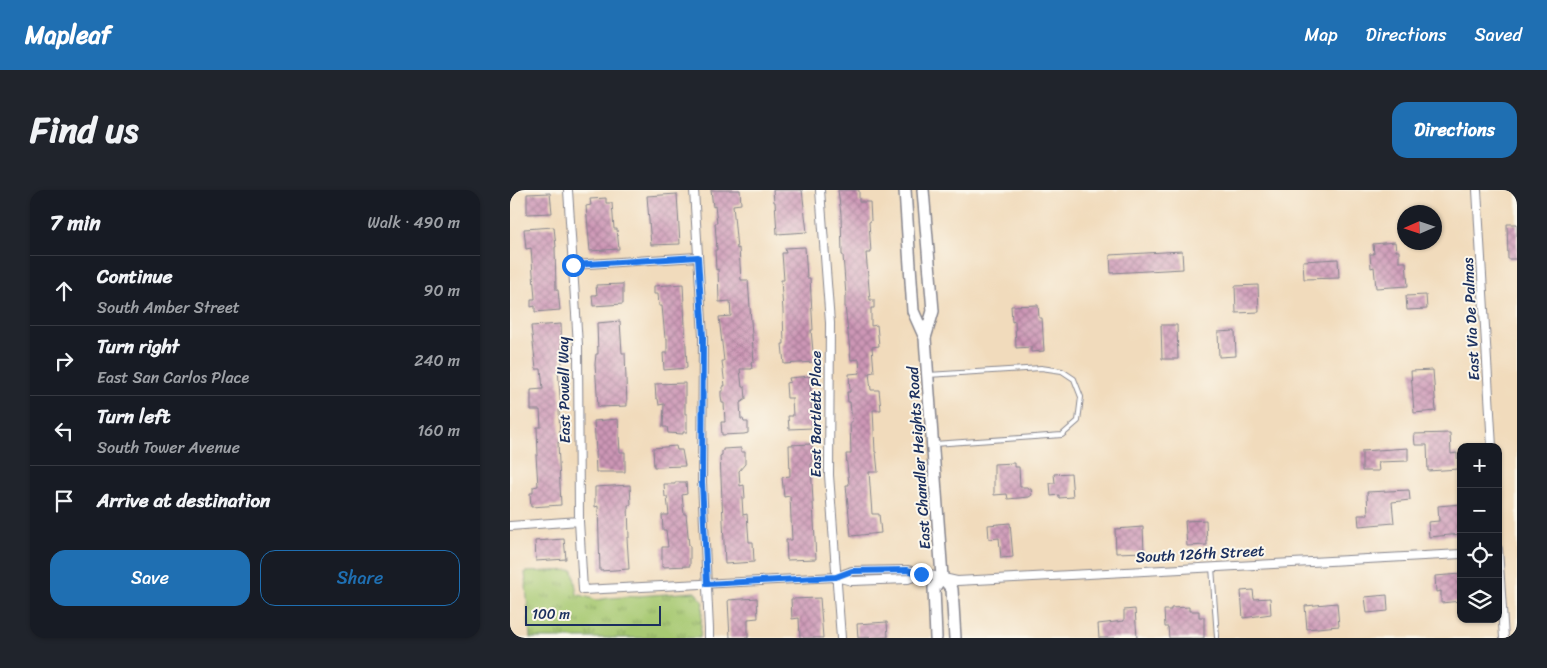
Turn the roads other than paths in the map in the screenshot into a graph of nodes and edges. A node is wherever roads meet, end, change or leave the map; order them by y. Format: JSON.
{"nodes":[{"id":1,"x":568,"y":190,"type":"edge"},
{"id":2,"x":694,"y":190,"type":"edge"},
{"id":3,"x":820,"y":190,"type":"edge"},
{"id":4,"x":905,"y":190,"type":"edge"},
{"id":5,"x":923,"y":190,"type":"edge"},
{"id":6,"x":1477,"y":190,"type":"edge"},
{"id":7,"x":698,"y":257,"type":"junction"},
{"id":8,"x":573,"y":265,"type":"junction"},
{"id":9,"x":925,"y":338,"type":"junction"},
{"id":10,"x":928,"y":375,"type":"junction"},
{"id":11,"x":1492,"y":443,"type":"edge"},
{"id":12,"x":934,"y":444,"type":"junction"},
{"id":13,"x":579,"y":521,"type":"junction"},
{"id":14,"x":510,"y":526,"type":"edge"},
{"id":15,"x":1457,"y":554,"type":"edge"},
{"id":16,"x":1212,"y":568,"type":"junction"},
{"id":17,"x":836,"y":577,"type":"junction"},
{"id":18,"x":942,"y":577,"type":"junction"},
{"id":19,"x":1500,"y":578,"type":"edge"},
{"id":20,"x":707,"y":584,"type":"junction"},
{"id":21,"x":1217,"y":637,"type":"edge"},
{"id":22,"x":709,"y":638,"type":"edge"},
{"id":23,"x":841,"y":638,"type":"edge"},
{"id":24,"x":936,"y":638,"type":"edge"},
{"id":25,"x":955,"y":638,"type":"edge"},
{"id":26,"x":1504,"y":638,"type":"edge"}],
"edges":[{"from":1,"to":8,"type":"street","name":"East Powell Way"},
{"from":2,"to":7,"type":"street"},
{"from":3,"to":17,"type":"street","name":"East Bartlett Place"},
{"from":4,"to":9,"type":"main road","name":"East Chandler Heights Road"},
{"from":5,"to":9,"type":"main road","name":"East Chandler Heights Road"},
{"from":6,"to":11,"type":"street","name":"East Via De Palmas"},
{"from":7,"to":8,"type":"street"},
{"from":7,"to":20,"type":"street"},
{"from":8,"to":13,"type":"street","name":"East Powell Way"},
{"from":9,"to":10,"type":"main road","name":"East Chandler Heights Road"},
{"from":10,"to":12,"type":"main road","name":"East Chandler Heights Road"},
{"from":10,"to":12,"type":"lane"},
{"from":12,"to":18,"type":"main road","name":"East Chandler Heights Road"},
{"from":13,"to":14,"type":"street"},
{"from":13,"to":20,"type":"street","name":"East Powell Way"},
{"from":15,"to":16,"type":"street","name":"South 126th Street"},
{"from":16,"to":18,"type":"street","name":"South 126th Street"},
{"from":16,"to":21,"type":"lane"},
{"from":17,"to":18,"type":"street","name":"South 126th Street"},
{"from":17,"to":20,"type":"street"},
{"from":17,"to":23,"type":"street","name":"East Bartlett Place"},
{"from":18,"to":24,"type":"main road","name":"East Chandler Heights Road"},
{"from":18,"to":25,"type":"main road","name":"East Chandler Heights Road"},
{"from":19,"to":26,"type":"street"},
{"from":20,"to":22,"type":"street"}]}
